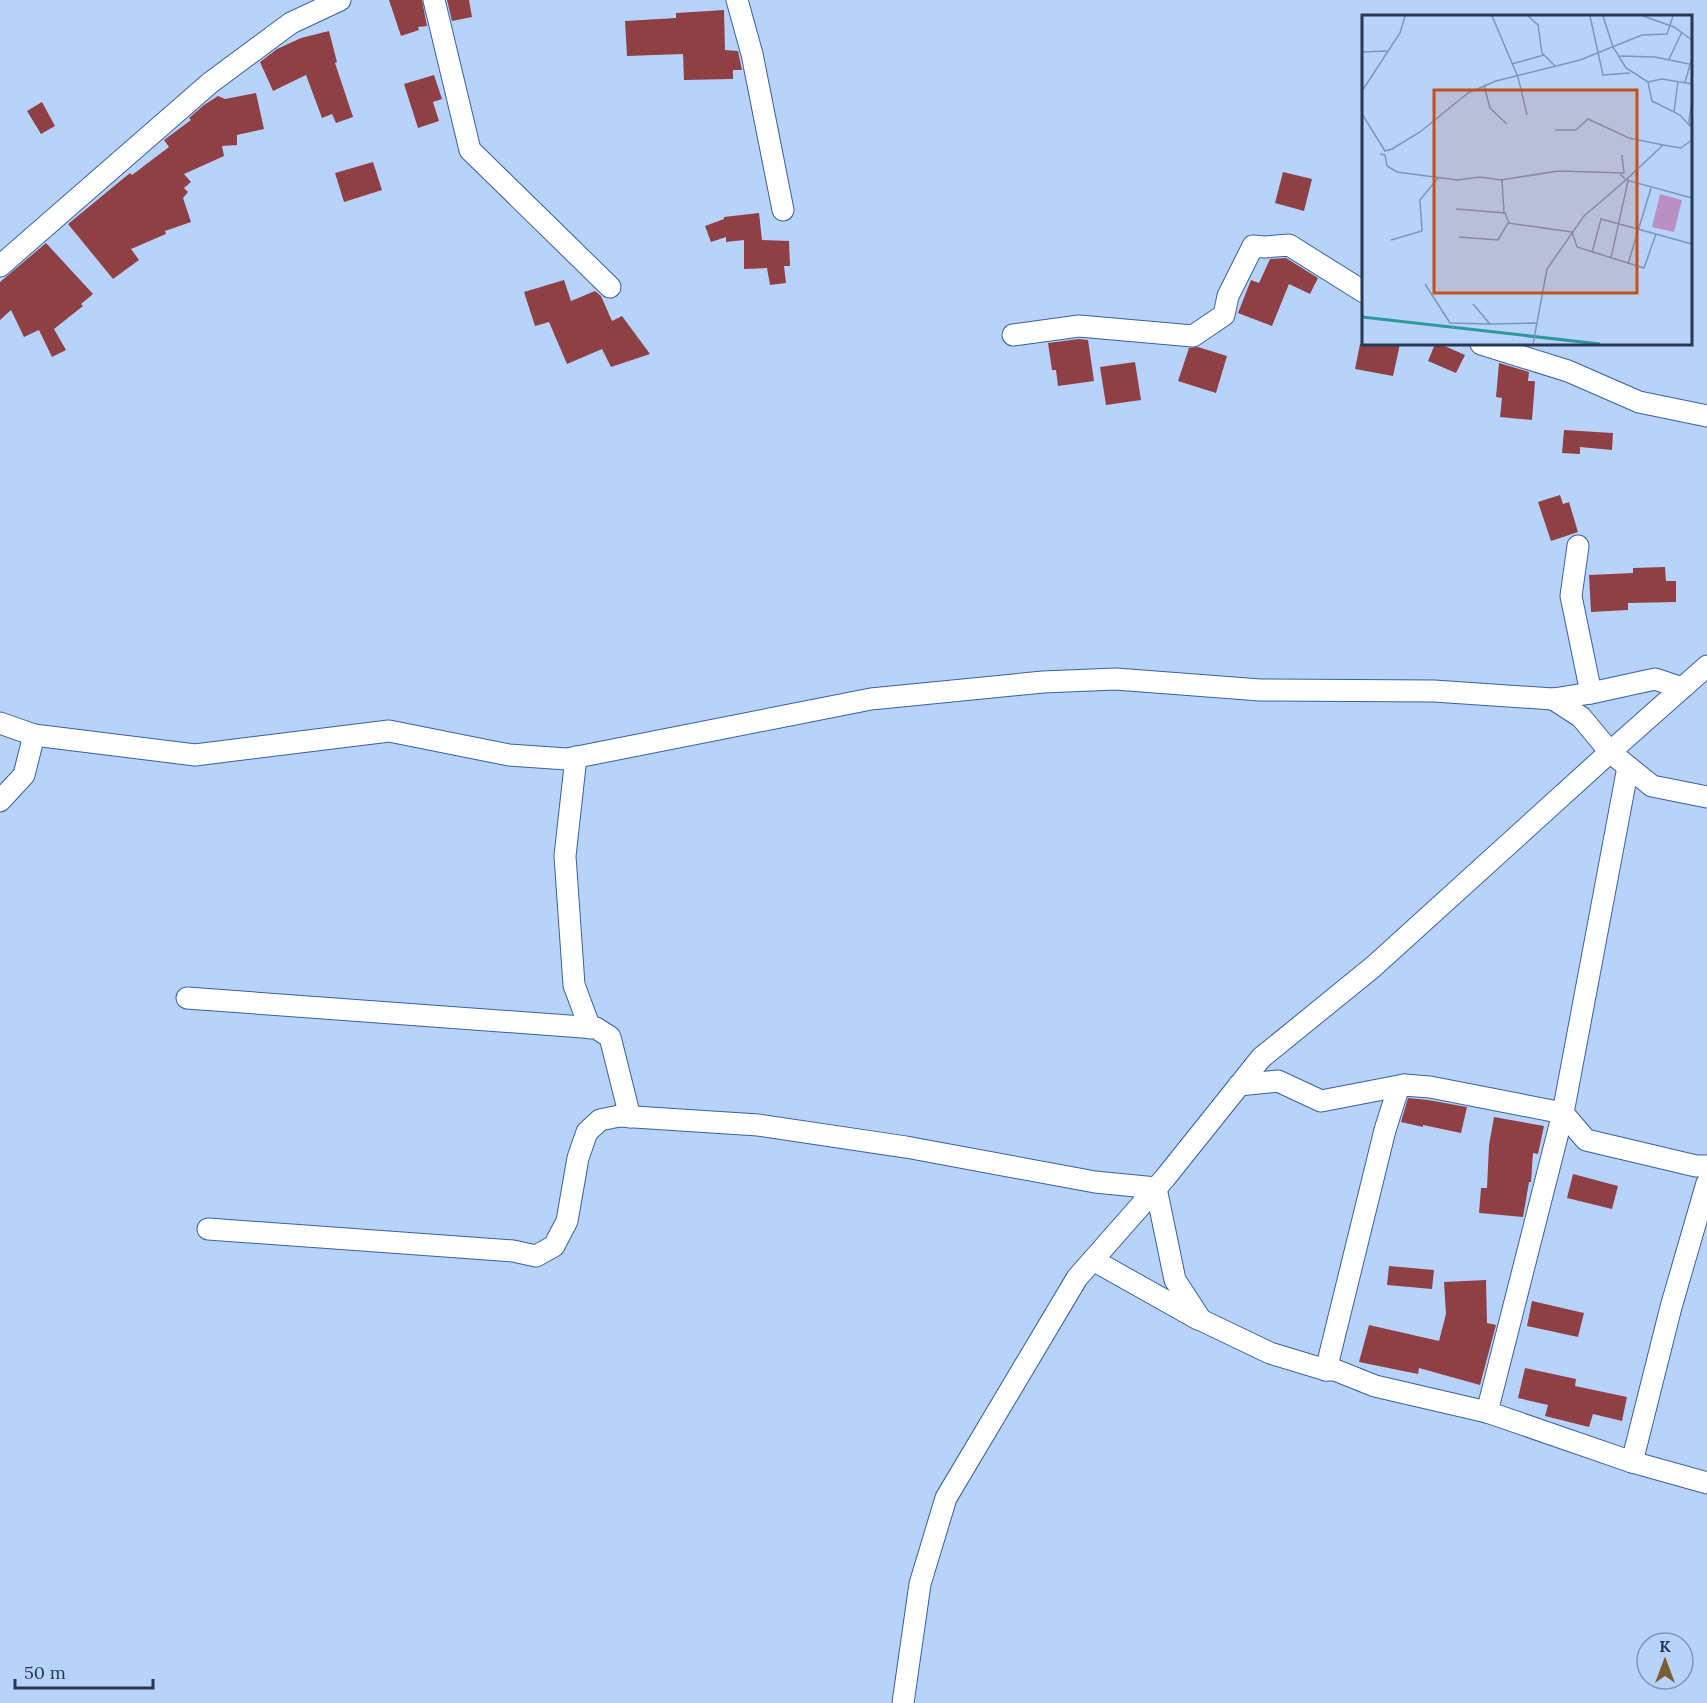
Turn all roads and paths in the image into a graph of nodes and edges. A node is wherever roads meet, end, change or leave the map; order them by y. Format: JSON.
{"nodes":[{"id":1,"x":340,"y":0,"type":"edge"},
{"id":2,"x":434,"y":0,"type":"edge"},
{"id":3,"x":737,"y":0,"type":"edge"},
{"id":4,"x":783,"y":210,"type":"dead end"},
{"id":5,"x":0,"y":267,"type":"edge"},
{"id":6,"x":610,"y":287,"type":"dead end"},
{"id":7,"x":1362,"y":291,"type":"edge"},
{"id":8,"x":1013,"y":335,"type":"dead end"},
{"id":9,"x":1484,"y":345,"type":"edge"},
{"id":10,"x":1707,"y":416,"type":"edge"},
{"id":11,"x":1578,"y":546,"type":"dead end"},
{"id":12,"x":1707,"y":666,"type":"edge"},
{"id":13,"x":1682,"y":688,"type":"junction"},
{"id":14,"x":1591,"y":693,"type":"junction"},
{"id":15,"x":1553,"y":699,"type":"junction"},
{"id":16,"x":0,"y":723,"type":"edge"},
{"id":17,"x":34,"y":735,"type":"junction"},
{"id":18,"x":1610,"y":752,"type":"junction"},
{"id":19,"x":576,"y":757,"type":"junction"},
{"id":20,"x":1628,"y":767,"type":"junction"},
{"id":21,"x":1707,"y":798,"type":"edge"},
{"id":22,"x":0,"y":801,"type":"edge"},
{"id":23,"x":186,"y":998,"type":"dead end"},
{"id":24,"x":590,"y":1028,"type":"junction"},
{"id":25,"x":1239,"y":1085,"type":"junction"},
{"id":26,"x":1404,"y":1085,"type":"junction"},
{"id":27,"x":1563,"y":1113,"type":"junction"},
{"id":28,"x":630,"y":1116,"type":"junction"},
{"id":29,"x":1707,"y":1166,"type":"edge"},
{"id":30,"x":1707,"y":1183,"type":"edge"},
{"id":31,"x":1156,"y":1188,"type":"junction"},
{"id":32,"x":208,"y":1228,"type":"dead end"},
{"id":33,"x":1093,"y":1260,"type":"junction"},
{"id":34,"x":1201,"y":1320,"type":"junction"},
{"id":35,"x":1326,"y":1370,"type":"junction"},
{"id":36,"x":1487,"y":1412,"type":"junction"},
{"id":37,"x":1632,"y":1462,"type":"junction"},
{"id":38,"x":1707,"y":1483,"type":"edge"},
{"id":39,"x":903,"y":1703,"type":"edge"}],
"edges":[{"from":1,"to":5,"type":"street"},
{"from":2,"to":6,"type":"street"},
{"from":3,"to":4,"type":"street"},
{"from":7,"to":8,"type":"street"},
{"from":9,"to":10,"type":"street"},
{"from":11,"to":14,"type":"street"},
{"from":12,"to":13,"type":"street"},
{"from":13,"to":14,"type":"street"},
{"from":13,"to":18,"type":"street"},
{"from":14,"to":15,"type":"street"},
{"from":15,"to":18,"type":"street"},
{"from":15,"to":19,"type":"street"},
{"from":16,"to":17,"type":"street"},
{"from":17,"to":19,"type":"street"},
{"from":17,"to":22,"type":"street"},
{"from":18,"to":20,"type":"street"},
{"from":18,"to":25,"type":"street"},
{"from":19,"to":24,"type":"street"},
{"from":20,"to":21,"type":"street"},
{"from":20,"to":27,"type":"street"},
{"from":23,"to":24,"type":"street"},
{"from":24,"to":28,"type":"street"},
{"from":25,"to":26,"type":"street"},
{"from":25,"to":31,"type":"street"},
{"from":26,"to":27,"type":"street"},
{"from":26,"to":35,"type":"street"},
{"from":27,"to":29,"type":"street"},
{"from":27,"to":36,"type":"street"},
{"from":28,"to":31,"type":"street"},
{"from":28,"to":32,"type":"street"},
{"from":30,"to":37,"type":"street"},
{"from":31,"to":33,"type":"street"},
{"from":31,"to":34,"type":"street"},
{"from":33,"to":34,"type":"street"},
{"from":33,"to":39,"type":"street"},
{"from":34,"to":35,"type":"street"},
{"from":35,"to":36,"type":"street"},
{"from":36,"to":37,"type":"street"},
{"from":37,"to":38,"type":"street"}]}
